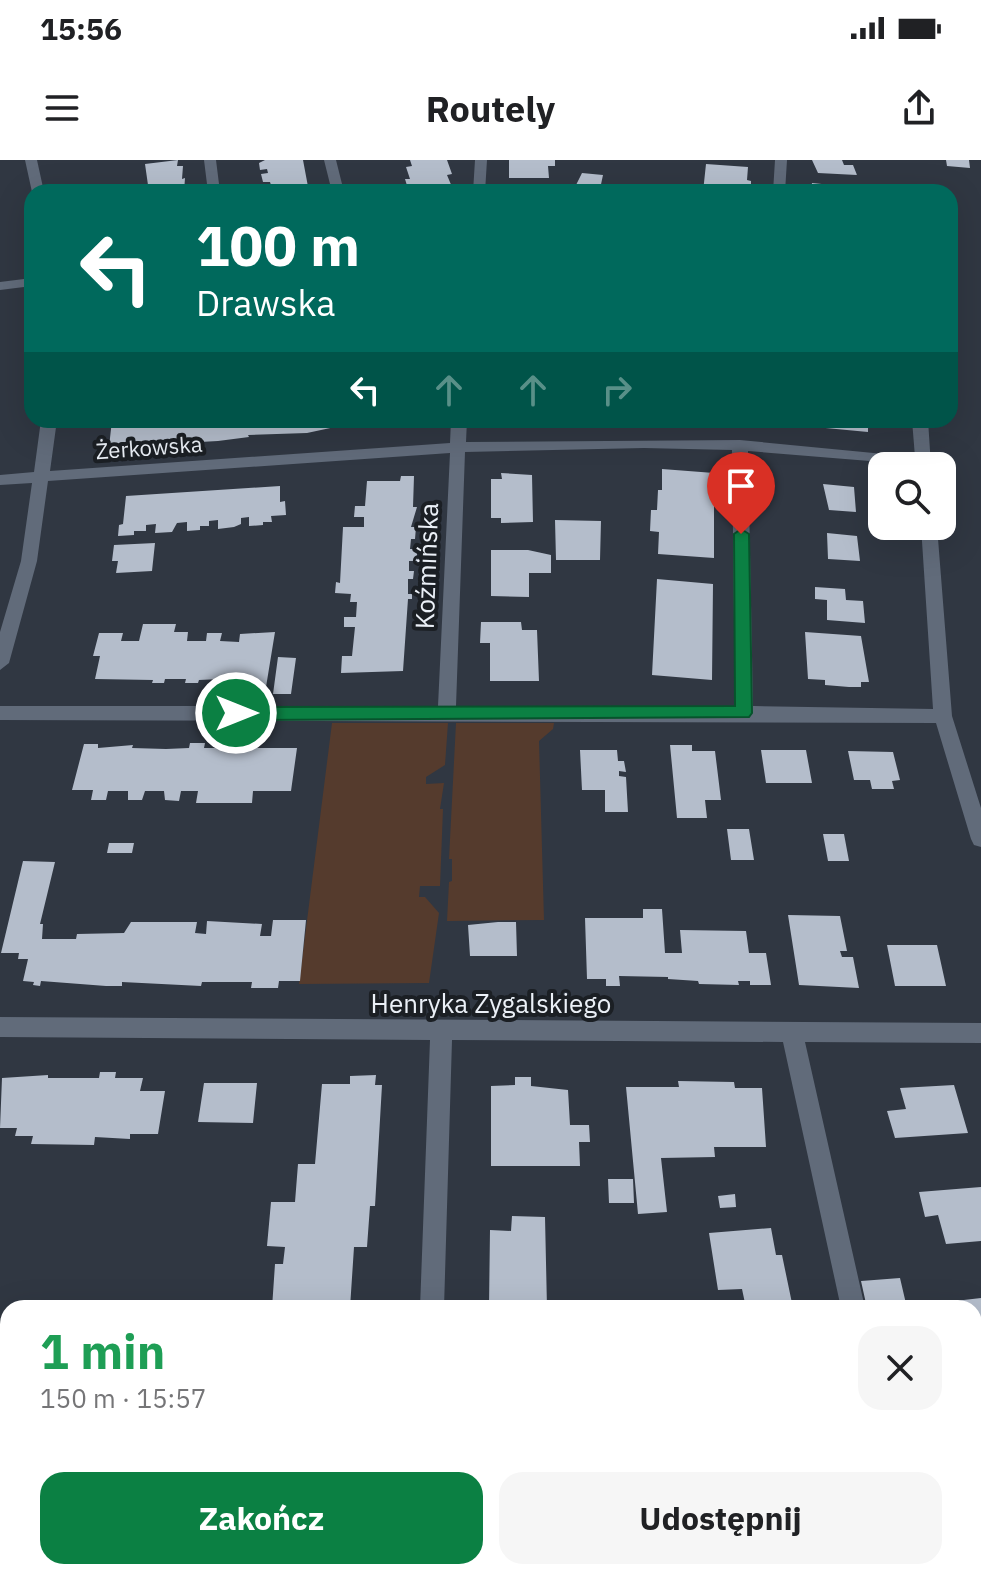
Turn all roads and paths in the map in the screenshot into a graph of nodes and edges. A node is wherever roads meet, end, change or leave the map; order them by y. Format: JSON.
{"nodes":[{"id":1,"x":31,"y":160,"type":"edge"},
{"id":2,"x":210,"y":160,"type":"edge"},
{"id":3,"x":330,"y":160,"type":"edge"},
{"id":4,"x":481,"y":160,"type":"edge"},
{"id":5,"x":781,"y":160,"type":"edge"},
{"id":6,"x":36,"y":184,"type":"edge"},
{"id":7,"x":213,"y":184,"type":"edge"},
{"id":8,"x":336,"y":184,"type":"edge"},
{"id":9,"x":480,"y":184,"type":"edge"},
{"id":10,"x":780,"y":184,"type":"edge"},
{"id":11,"x":24,"y":283,"type":"edge"},
{"id":12,"x":0,"y":286,"type":"edge"},
{"id":13,"x":48,"y":428,"type":"edge"},
{"id":14,"x":458,"y":428,"type":"edge"},
{"id":15,"x":921,"y":428,"type":"edge"},
{"id":16,"x":740,"y":445,"type":"junction"},
{"id":17,"x":457,"y":446,"type":"junction"},
{"id":18,"x":922,"y":452,"type":"edge"},
{"id":19,"x":868,"y":459,"type":"edge"},
{"id":20,"x":42,"y":477,"type":"junction"},
{"id":21,"x":0,"y":480,"type":"edge"},
{"id":22,"x":930,"y":540,"type":"edge"},
{"id":23,"x":0,"y":663,"type":"edge"},
{"id":24,"x":0,"y":713,"type":"edge"},
{"id":25,"x":447,"y":713,"type":"junction"},
{"id":26,"x":744,"y":713,"type":"junction"},
{"id":27,"x":943,"y":716,"type":"junction"},
{"id":28,"x":981,"y":839,"type":"edge"},
{"id":29,"x":0,"y":1027,"type":"edge"},
{"id":30,"x":791,"y":1030,"type":"junction"},
{"id":31,"x":441,"y":1032,"type":"junction"},
{"id":32,"x":981,"y":1033,"type":"edge"},
{"id":33,"x":432,"y":1300,"type":"edge"},
{"id":34,"x":851,"y":1300,"type":"edge"}],
"edges":[{"from":1,"to":6,"type":"street"},
{"from":2,"to":7,"type":"street"},
{"from":3,"to":8,"type":"street"},
{"from":4,"to":9,"type":"street"},
{"from":5,"to":10,"type":"street"},
{"from":11,"to":12,"type":"street"},
{"from":13,"to":20,"type":"street"},
{"from":14,"to":17,"type":"street","name":"Koźmińska"},
{"from":15,"to":18,"type":"street"},
{"from":16,"to":17,"type":"street","name":"Żerkowska"},
{"from":16,"to":19,"type":"street","name":"Żerkowska"},
{"from":16,"to":26,"type":"street"},
{"from":17,"to":20,"type":"street","name":"Żerkowska"},
{"from":17,"to":25,"type":"street","name":"Koźmińska"},
{"from":20,"to":21,"type":"street","name":"Żerkowska"},
{"from":20,"to":23,"type":"street"},
{"from":22,"to":27,"type":"street"},
{"from":24,"to":25,"type":"street"},
{"from":25,"to":26,"type":"street"},
{"from":26,"to":27,"type":"street"},
{"from":27,"to":28,"type":"street"},
{"from":29,"to":31,"type":"street","name":"Henryka Zygalskiego"},
{"from":30,"to":31,"type":"street","name":"Henryka Zygalskiego"},
{"from":30,"to":32,"type":"street","name":"Henryka Zygalskiego"},
{"from":30,"to":34,"type":"street"},
{"from":31,"to":33,"type":"street"}]}
